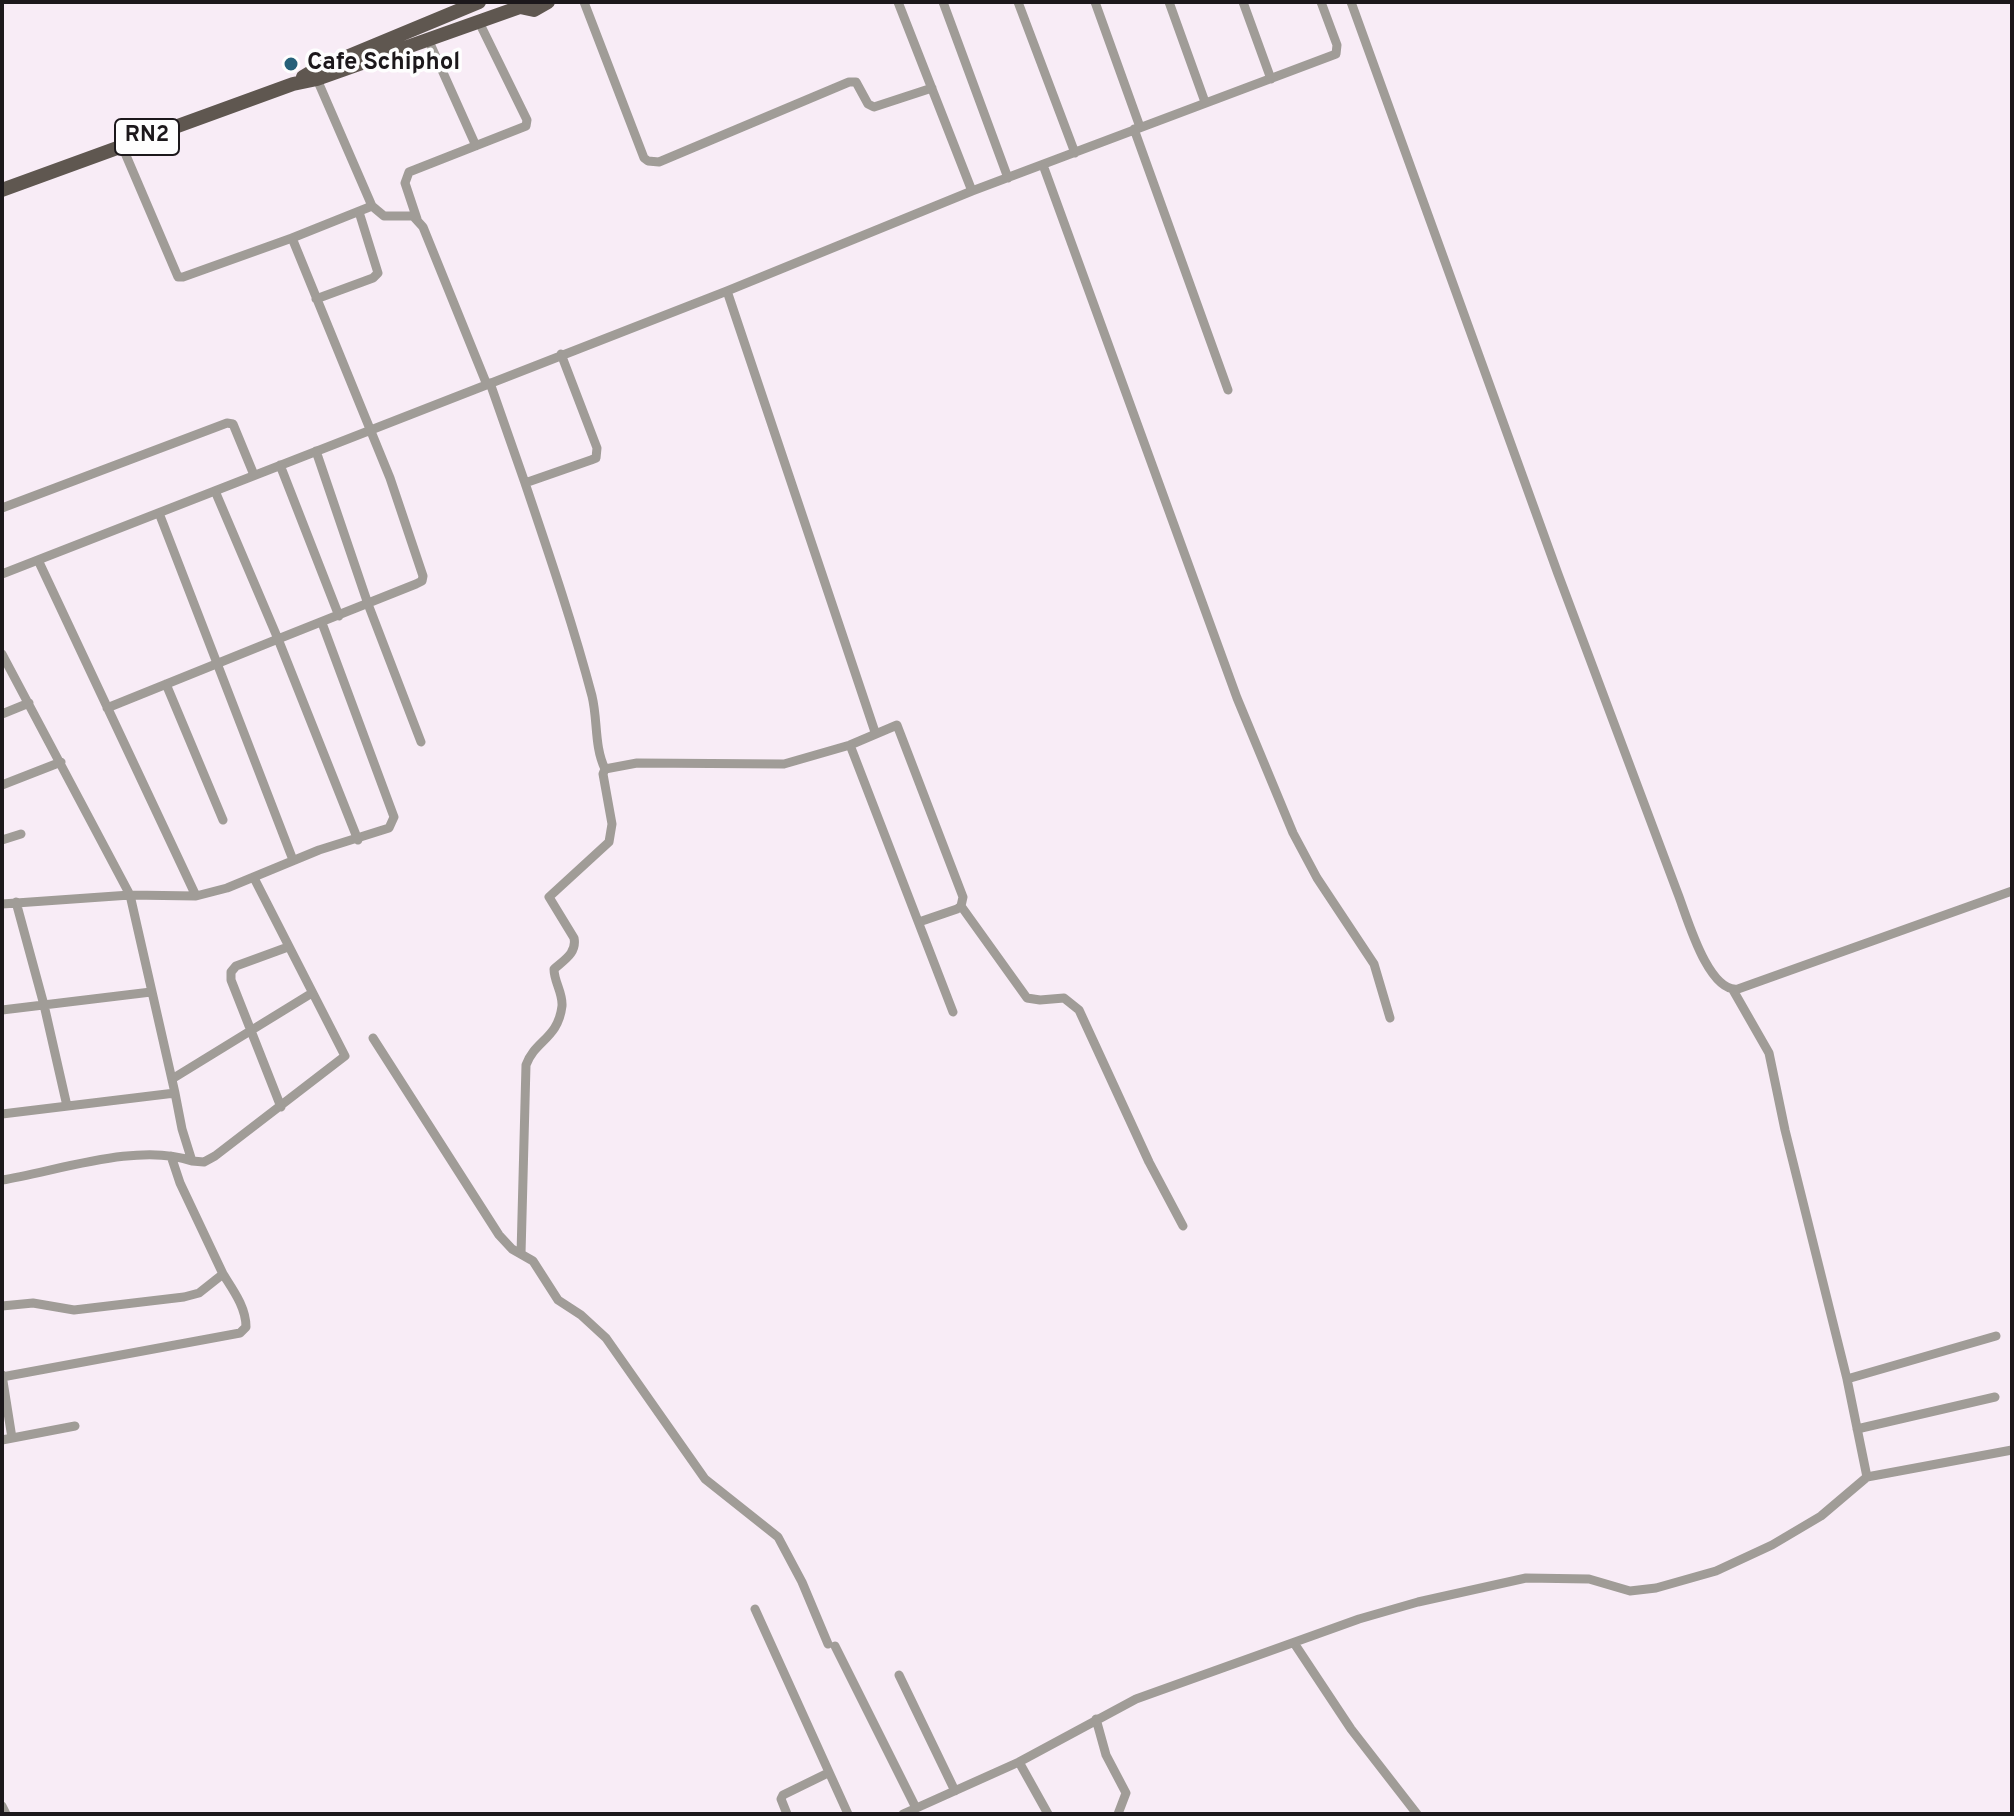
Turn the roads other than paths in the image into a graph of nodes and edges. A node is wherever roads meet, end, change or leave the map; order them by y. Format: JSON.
{"nodes":[{"id":1,"x":479,"y":2,"type":"edge"},
{"id":2,"x":548,"y":2,"type":"edge"},
{"id":3,"x":584,"y":2,"type":"edge"},
{"id":4,"x":898,"y":2,"type":"edge"},
{"id":5,"x":943,"y":2,"type":"edge"},
{"id":6,"x":1018,"y":2,"type":"edge"},
{"id":7,"x":1095,"y":2,"type":"edge"},
{"id":8,"x":1169,"y":2,"type":"edge"},
{"id":9,"x":1243,"y":2,"type":"edge"},
{"id":10,"x":1321,"y":2,"type":"edge"},
{"id":11,"x":1351,"y":2,"type":"edge"},
{"id":12,"x":517,"y":4,"type":"edge"},
{"id":13,"x":478,"y":20,"type":"junction"},
{"id":14,"x":428,"y":39,"type":"junction"},
{"id":15,"x":315,"y":75,"type":"junction"},
{"id":16,"x":1271,"y":79,"type":"junction"},
{"id":17,"x":932,"y":88,"type":"junction"},
{"id":18,"x":1205,"y":102,"type":"junction"},
{"id":19,"x":1137,"y":128,"type":"junction"},
{"id":20,"x":122,"y":146,"type":"junction"},
{"id":21,"x":476,"y":146,"type":"junction"},
{"id":22,"x":1075,"y":153,"type":"junction"},
{"id":23,"x":1043,"y":165,"type":"junction"},
{"id":24,"x":1008,"y":178,"type":"junction"},
{"id":25,"x":2,"y":190,"type":"edge"},
{"id":26,"x":972,"y":191,"type":"junction"},
{"id":27,"x":372,"y":206,"type":"junction"},
{"id":28,"x":359,"y":212,"type":"junction"},
{"id":29,"x":417,"y":219,"type":"junction"},
{"id":30,"x":292,"y":238,"type":"junction"},
{"id":31,"x":727,"y":291,"type":"junction"},
{"id":32,"x":316,"y":299,"type":"junction"},
{"id":33,"x":561,"y":354,"type":"junction"},
{"id":34,"x":488,"y":384,"type":"junction"},
{"id":35,"x":1228,"y":390,"type":"dead end"},
{"id":36,"x":369,"y":430,"type":"junction"},
{"id":37,"x":316,"y":451,"type":"junction"},
{"id":38,"x":280,"y":465,"type":"junction"},
{"id":39,"x":254,"y":475,"type":"junction"},
{"id":40,"x":525,"y":483,"type":"junction"},
{"id":41,"x":215,"y":491,"type":"junction"},
{"id":42,"x":2,"y":508,"type":"edge"},
{"id":43,"x":159,"y":513,"type":"junction"},
{"id":44,"x":38,"y":560,"type":"junction"},
{"id":45,"x":2,"y":574,"type":"edge"},
{"id":46,"x":368,"y":604,"type":"junction"},
{"id":47,"x":339,"y":616,"type":"junction"},
{"id":48,"x":322,"y":623,"type":"junction"},
{"id":49,"x":278,"y":639,"type":"junction"},
{"id":50,"x":2,"y":654,"type":"edge"},
{"id":51,"x":217,"y":662,"type":"junction"},
{"id":52,"x":166,"y":684,"type":"junction"},
{"id":53,"x":29,"y":703,"type":"junction"},
{"id":54,"x":107,"y":708,"type":"junction"},
{"id":55,"x":2,"y":714,"type":"edge"},
{"id":56,"x":875,"y":732,"type":"junction"},
{"id":57,"x":421,"y":742,"type":"dead end"},
{"id":58,"x":850,"y":745,"type":"junction"},
{"id":59,"x":61,"y":762,"type":"junction"},
{"id":60,"x":605,"y":769,"type":"junction"},
{"id":61,"x":2,"y":785,"type":"edge"},
{"id":62,"x":223,"y":820,"type":"dead end"},
{"id":63,"x":21,"y":834,"type":"dead end"},
{"id":64,"x":2,"y":840,"type":"edge"},
{"id":65,"x":358,"y":840,"type":"junction"},
{"id":66,"x":293,"y":860,"type":"junction"},
{"id":67,"x":254,"y":878,"type":"junction"},
{"id":68,"x":2012,"y":891,"type":"edge"},
{"id":69,"x":130,"y":895,"type":"junction"},
{"id":70,"x":196,"y":896,"type":"junction"},
{"id":71,"x":16,"y":902,"type":"junction"},
{"id":72,"x":2,"y":904,"type":"edge"},
{"id":73,"x":961,"y":906,"type":"junction"},
{"id":74,"x":919,"y":922,"type":"junction"},
{"id":75,"x":288,"y":947,"type":"junction"},
{"id":76,"x":1733,"y":990,"type":"junction"},
{"id":77,"x":151,"y":992,"type":"junction"},
{"id":78,"x":312,"y":993,"type":"junction"},
{"id":79,"x":44,"y":1005,"type":"junction"},
{"id":80,"x":2,"y":1010,"type":"edge"},
{"id":81,"x":953,"y":1012,"type":"dead end"},
{"id":82,"x":1390,"y":1018,"type":"dead end"},
{"id":83,"x":251,"y":1032,"type":"junction"},
{"id":84,"x":373,"y":1038,"type":"dead end"},
{"id":85,"x":172,"y":1079,"type":"junction"},
{"id":86,"x":175,"y":1093,"type":"junction"},
{"id":87,"x":67,"y":1106,"type":"junction"},
{"id":88,"x":281,"y":1107,"type":"junction"},
{"id":89,"x":2,"y":1114,"type":"edge"},
{"id":90,"x":171,"y":1156,"type":"junction"},
{"id":91,"x":192,"y":1161,"type":"junction"},
{"id":92,"x":2,"y":1180,"type":"edge"},
{"id":93,"x":1183,"y":1226,"type":"dead end"},
{"id":94,"x":521,"y":1254,"type":"junction"},
{"id":95,"x":223,"y":1274,"type":"junction"},
{"id":96,"x":2,"y":1306,"type":"edge"},
{"id":97,"x":1996,"y":1336,"type":"dead end"},
{"id":98,"x":2,"y":1377,"type":"edge"},
{"id":99,"x":1847,"y":1379,"type":"junction"},
{"id":100,"x":1995,"y":1397,"type":"dead end"},
{"id":101,"x":75,"y":1426,"type":"dead end"},
{"id":102,"x":1857,"y":1429,"type":"junction"},
{"id":103,"x":7,"y":1439,"type":"edge"},
{"id":104,"x":2012,"y":1450,"type":"edge"},
{"id":105,"x":1867,"y":1477,"type":"junction"},
{"id":106,"x":755,"y":1609,"type":"dead end"},
{"id":107,"x":1294,"y":1643,"type":"junction"},
{"id":108,"x":899,"y":1675,"type":"dead end"},
{"id":109,"x":1096,"y":1719,"type":"junction"},
{"id":110,"x":1019,"y":1762,"type":"junction"},
{"id":111,"x":828,"y":1773,"type":"junction"},
{"id":112,"x":955,"y":1791,"type":"junction"},
{"id":113,"x":2,"y":1806,"type":"edge"},
{"id":114,"x":916,"y":1808,"type":"junction"},
{"id":115,"x":6,"y":1814,"type":"edge"},
{"id":116,"x":787,"y":1814,"type":"edge"},
{"id":117,"x":848,"y":1814,"type":"edge"},
{"id":118,"x":903,"y":1814,"type":"edge"},
{"id":119,"x":1048,"y":1814,"type":"edge"},
{"id":120,"x":1118,"y":1814,"type":"edge"},
{"id":121,"x":1417,"y":1814,"type":"edge"}],
"edges":[{"from":1,"to":15,"type":"main road","number":"RN2"},
{"from":2,"to":12,"type":"main road","number":"RN2"},
{"from":3,"to":17,"type":"street"},
{"from":4,"to":17,"type":"street"},
{"from":5,"to":24,"type":"street"},
{"from":6,"to":22,"type":"street"},
{"from":7,"to":19,"type":"street"},
{"from":8,"to":18,"type":"street"},
{"from":9,"to":16,"type":"street"},
{"from":10,"to":16,"type":"street"},
{"from":11,"to":76,"type":"street"},
{"from":12,"to":13,"type":"main road","number":"RN2"},
{"from":13,"to":14,"type":"main road","number":"RN2"},
{"from":13,"to":21,"type":"street"},
{"from":14,"to":15,"type":"main road","number":"RN2"},
{"from":14,"to":21,"type":"street"},
{"from":15,"to":20,"type":"main road","number":"RN2"},
{"from":15,"to":27,"type":"street"},
{"from":16,"to":18,"type":"street"},
{"from":17,"to":26,"type":"street"},
{"from":18,"to":19,"type":"street"},
{"from":19,"to":22,"type":"street"},
{"from":19,"to":35,"type":"street"},
{"from":20,"to":25,"type":"main road","number":"RN2"},
{"from":20,"to":30,"type":"street"},
{"from":21,"to":29,"type":"street"},
{"from":22,"to":23,"type":"street"},
{"from":23,"to":24,"type":"street"},
{"from":23,"to":82,"type":"street"},
{"from":24,"to":26,"type":"street"},
{"from":26,"to":31,"type":"street"},
{"from":27,"to":28,"type":"street"},
{"from":27,"to":29,"type":"street"},
{"from":28,"to":30,"type":"street"},
{"from":28,"to":32,"type":"street"},
{"from":29,"to":34,"type":"street"},
{"from":30,"to":32,"type":"street"},
{"from":31,"to":33,"type":"street"},
{"from":31,"to":56,"type":"street"},
{"from":32,"to":36,"type":"street"},
{"from":33,"to":34,"type":"street"},
{"from":33,"to":40,"type":"street"},
{"from":34,"to":36,"type":"street"},
{"from":34,"to":40,"type":"street"},
{"from":36,"to":37,"type":"street"},
{"from":36,"to":46,"type":"street"},
{"from":37,"to":38,"type":"street"},
{"from":37,"to":46,"type":"street"},
{"from":38,"to":39,"type":"street"},
{"from":38,"to":47,"type":"street"},
{"from":39,"to":41,"type":"street"},
{"from":39,"to":42,"type":"street"},
{"from":40,"to":60,"type":"street"},
{"from":41,"to":43,"type":"street"},
{"from":41,"to":49,"type":"street"},
{"from":43,"to":44,"type":"street"},
{"from":43,"to":51,"type":"street"},
{"from":44,"to":45,"type":"street"},
{"from":44,"to":54,"type":"street"},
{"from":46,"to":47,"type":"street"},
{"from":46,"to":57,"type":"street"},
{"from":47,"to":48,"type":"street"},
{"from":48,"to":49,"type":"street"},
{"from":48,"to":65,"type":"street"},
{"from":49,"to":51,"type":"street"},
{"from":49,"to":65,"type":"street"},
{"from":50,"to":53,"type":"street"},
{"from":51,"to":52,"type":"street"},
{"from":51,"to":66,"type":"street"},
{"from":52,"to":54,"type":"street"},
{"from":52,"to":62,"type":"street"},
{"from":53,"to":55,"type":"street"},
{"from":53,"to":59,"type":"street"},
{"from":54,"to":70,"type":"street"},
{"from":56,"to":58,"type":"street"},
{"from":56,"to":73,"type":"street"},
{"from":58,"to":60,"type":"street"},
{"from":58,"to":74,"type":"street"},
{"from":59,"to":61,"type":"street"},
{"from":59,"to":69,"type":"street"},
{"from":60,"to":94,"type":"street"},
{"from":63,"to":64,"type":"street"},
{"from":65,"to":66,"type":"street"},
{"from":66,"to":67,"type":"street"},
{"from":67,"to":70,"type":"street"},
{"from":67,"to":75,"type":"street"},
{"from":68,"to":76,"type":"street"},
{"from":69,"to":70,"type":"street"},
{"from":69,"to":71,"type":"street"},
{"from":69,"to":77,"type":"street"},
{"from":71,"to":72,"type":"street"},
{"from":71,"to":79,"type":"street"},
{"from":73,"to":74,"type":"street"},
{"from":73,"to":93,"type":"street"},
{"from":74,"to":81,"type":"street"},
{"from":75,"to":78,"type":"street"},
{"from":75,"to":83,"type":"street"},
{"from":76,"to":99,"type":"street"},
{"from":77,"to":79,"type":"street"},
{"from":77,"to":85,"type":"street"},
{"from":78,"to":83,"type":"street"},
{"from":78,"to":88,"type":"street"},
{"from":79,"to":80,"type":"street"},
{"from":79,"to":87,"type":"street"},
{"from":83,"to":85,"type":"street"},
{"from":83,"to":88,"type":"street"},
{"from":84,"to":94,"type":"street"},
{"from":85,"to":86,"type":"street"},
{"from":86,"to":87,"type":"street"},
{"from":86,"to":91,"type":"street"},
{"from":87,"to":89,"type":"street"},
{"from":88,"to":91,"type":"street"},
{"from":90,"to":91,"type":"street"},
{"from":90,"to":92,"type":"street"},
{"from":90,"to":95,"type":"street"},
{"from":94,"to":114,"type":"street"},
{"from":95,"to":96,"type":"street"},
{"from":95,"to":98,"type":"street"},
{"from":97,"to":99,"type":"street"},
{"from":98,"to":103,"type":"street"},
{"from":99,"to":102,"type":"street"},
{"from":100,"to":102,"type":"street"},
{"from":101,"to":103,"type":"street"},
{"from":102,"to":105,"type":"street"},
{"from":104,"to":105,"type":"street"},
{"from":105,"to":107,"type":"street"},
{"from":106,"to":111,"type":"street"},
{"from":107,"to":109,"type":"street"},
{"from":107,"to":121,"type":"street"},
{"from":108,"to":112,"type":"street"},
{"from":109,"to":110,"type":"street"},
{"from":109,"to":120,"type":"street"},
{"from":110,"to":112,"type":"street"},
{"from":110,"to":119,"type":"street"},
{"from":111,"to":116,"type":"street"},
{"from":111,"to":117,"type":"street"},
{"from":112,"to":114,"type":"street"},
{"from":113,"to":115,"type":"street"},
{"from":114,"to":118,"type":"street"}]}
